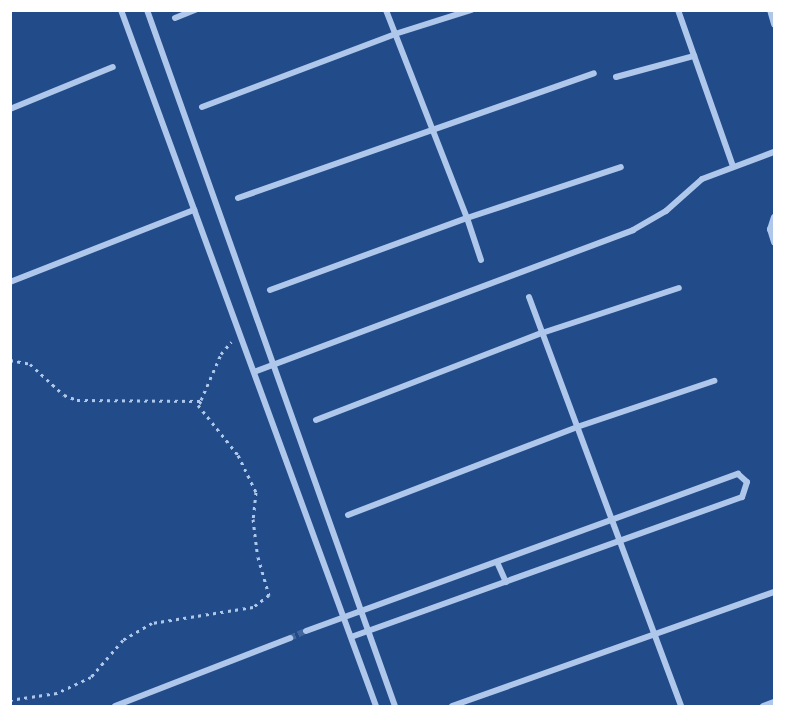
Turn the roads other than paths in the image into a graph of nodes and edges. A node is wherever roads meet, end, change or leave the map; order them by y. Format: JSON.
{"nodes":[{"id":1,"x":121,"y":10,"type":"edge"},
{"id":2,"x":147,"y":10,"type":"edge"},
{"id":3,"x":195,"y":10,"type":"edge"},
{"id":4,"x":386,"y":10,"type":"edge"},
{"id":5,"x":471,"y":10,"type":"edge"},
{"id":6,"x":678,"y":10,"type":"edge"},
{"id":7,"x":770,"y":10,"type":"edge"},
{"id":8,"x":175,"y":18,"type":"dead end"},
{"id":9,"x":774,"y":24,"type":"edge"},
{"id":10,"x":395,"y":34,"type":"junction"},
{"id":11,"x":694,"y":56,"type":"junction"},
{"id":12,"x":113,"y":67,"type":"dead end"},
{"id":13,"x":594,"y":73,"type":"dead end"},
{"id":14,"x":616,"y":77,"type":"dead end"},
{"id":15,"x":202,"y":107,"type":"dead end"},
{"id":16,"x":10,"y":109,"type":"edge"},
{"id":17,"x":431,"y":128,"type":"junction"},
{"id":18,"x":774,"y":152,"type":"edge"},
{"id":19,"x":733,"y":166,"type":"junction"},
{"id":20,"x":621,"y":167,"type":"dead end"},
{"id":21,"x":238,"y":198,"type":"dead end"},
{"id":22,"x":194,"y":210,"type":"junction"},
{"id":23,"x":774,"y":217,"type":"edge"},
{"id":24,"x":467,"y":218,"type":"junction"},
{"id":25,"x":774,"y":242,"type":"edge"},
{"id":26,"x":481,"y":260,"type":"dead end"},
{"id":27,"x":10,"y":282,"type":"edge"},
{"id":28,"x":679,"y":288,"type":"dead end"},
{"id":29,"x":270,"y":290,"type":"dead end"},
{"id":30,"x":529,"y":297,"type":"dead end"},
{"id":31,"x":542,"y":333,"type":"junction"},
{"id":32,"x":273,"y":364,"type":"junction"},
{"id":33,"x":254,"y":372,"type":"junction"},
{"id":34,"x":714,"y":381,"type":"dead end"},
{"id":35,"x":316,"y":420,"type":"dead end"},
{"id":36,"x":577,"y":427,"type":"junction"},
{"id":37,"x":348,"y":515,"type":"dead end"},
{"id":38,"x":610,"y":521,"type":"junction"},
{"id":39,"x":618,"y":542,"type":"junction"},
{"id":40,"x":497,"y":562,"type":"junction"},
{"id":41,"x":506,"y":582,"type":"junction"},
{"id":42,"x":774,"y":592,"type":"edge"},
{"id":43,"x":361,"y":611,"type":"junction"},
{"id":44,"x":345,"y":616,"type":"junction"},
{"id":45,"x":306,"y":631,"type":"tunnel mouth"},
{"id":46,"x":368,"y":631,"type":"junction"},
{"id":47,"x":353,"y":636,"type":"junction"},
{"id":48,"x":653,"y":636,"type":"junction"},
{"id":49,"x":290,"y":638,"type":"tunnel mouth"},
{"id":50,"x":774,"y":702,"type":"edge"},
{"id":51,"x":115,"y":706,"type":"edge"},
{"id":52,"x":376,"y":706,"type":"edge"},
{"id":53,"x":395,"y":706,"type":"edge"},
{"id":54,"x":452,"y":706,"type":"edge"},
{"id":55,"x":681,"y":706,"type":"edge"},
{"id":56,"x":763,"y":706,"type":"edge"}],
"edges":[{"from":1,"to":22,"type":"street"},
{"from":2,"to":32,"type":"street"},
{"from":3,"to":8,"type":"street"},
{"from":4,"to":10,"type":"street"},
{"from":5,"to":10,"type":"street"},
{"from":6,"to":11,"type":"street"},
{"from":7,"to":9,"type":"street"},
{"from":10,"to":15,"type":"street"},
{"from":10,"to":17,"type":"street"},
{"from":11,"to":14,"type":"street"},
{"from":11,"to":19,"type":"street"},
{"from":12,"to":16,"type":"street"},
{"from":13,"to":17,"type":"street"},
{"from":17,"to":21,"type":"street"},
{"from":17,"to":24,"type":"street"},
{"from":18,"to":19,"type":"street"},
{"from":19,"to":32,"type":"street"},
{"from":20,"to":24,"type":"street"},
{"from":22,"to":27,"type":"street"},
{"from":22,"to":33,"type":"street"},
{"from":23,"to":25,"type":"street"},
{"from":24,"to":26,"type":"street"},
{"from":24,"to":29,"type":"street"},
{"from":28,"to":31,"type":"street"},
{"from":30,"to":31,"type":"street"},
{"from":31,"to":35,"type":"street"},
{"from":31,"to":36,"type":"street"},
{"from":32,"to":33,"type":"street"},
{"from":32,"to":43,"type":"street"},
{"from":33,"to":44,"type":"street"},
{"from":34,"to":36,"type":"street"},
{"from":36,"to":37,"type":"street"},
{"from":36,"to":38,"type":"street"},
{"from":38,"to":39,"type":"street"},
{"from":38,"to":39,"type":"street"},
{"from":38,"to":40,"type":"street"},
{"from":39,"to":41,"type":"street"},
{"from":39,"to":48,"type":"street"},
{"from":40,"to":41,"type":"street"},
{"from":40,"to":43,"type":"street"},
{"from":41,"to":46,"type":"street"},
{"from":42,"to":48,"type":"street"},
{"from":43,"to":44,"type":"street"},
{"from":43,"to":46,"type":"street"},
{"from":44,"to":45,"type":"street"},
{"from":44,"to":47,"type":"street"},
{"from":46,"to":47,"type":"street"},
{"from":46,"to":53,"type":"street"},
{"from":47,"to":52,"type":"street"},
{"from":48,"to":54,"type":"street"},
{"from":48,"to":55,"type":"street"},
{"from":49,"to":51,"type":"street"},
{"from":50,"to":56,"type":"street"}]}
